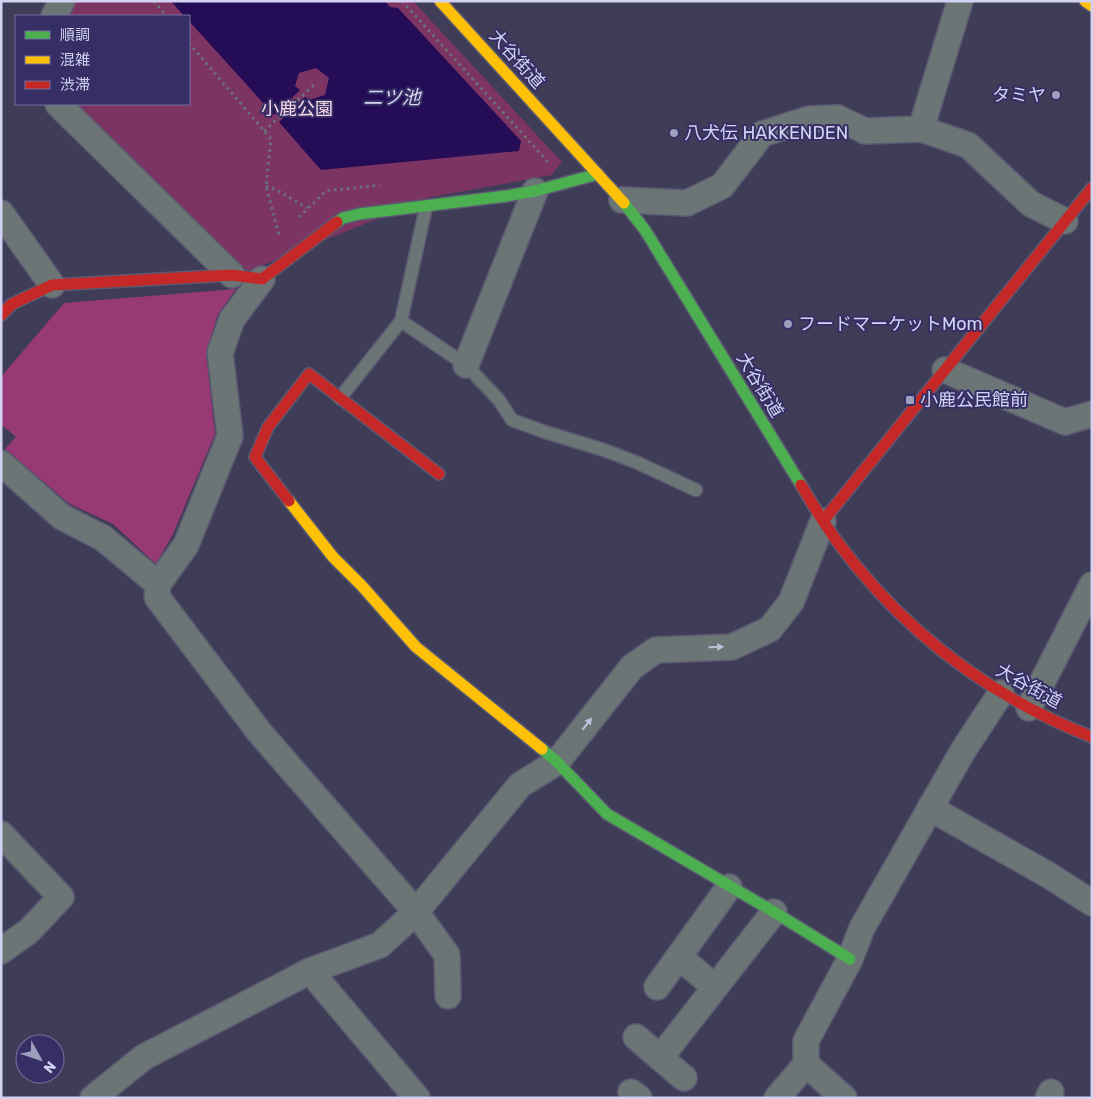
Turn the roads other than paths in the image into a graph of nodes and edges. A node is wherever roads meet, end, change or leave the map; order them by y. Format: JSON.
{"nodes":[{"id":1,"x":62,"y":1,"type":"edge"},
{"id":2,"x":440,"y":1,"type":"edge"},
{"id":3,"x":960,"y":1,"type":"edge"},
{"id":4,"x":1086,"y":1,"type":"edge"},
{"id":5,"x":1092,"y":6,"type":"edge"},
{"id":6,"x":55,"y":15,"type":"edge"},
{"id":7,"x":59,"y":105,"type":"edge"},
{"id":8,"x":921,"y":129,"type":"junction"},
{"id":9,"x":598,"y":174,"type":"junction"},
{"id":10,"x":1092,"y":188,"type":"edge"},
{"id":11,"x":535,"y":190,"type":"junction"},
{"id":12,"x":622,"y":200,"type":"junction"},
{"id":13,"x":426,"y":207,"type":"junction"},
{"id":14,"x":1,"y":213,"type":"edge"},
{"id":15,"x":1065,"y":221,"type":"junction"},
{"id":16,"x":232,"y":276,"type":"junction"},
{"id":17,"x":262,"y":279,"type":"junction"},
{"id":18,"x":52,"y":285,"type":"junction"},
{"id":19,"x":1,"y":315,"type":"edge"},
{"id":20,"x":401,"y":321,"type":"junction"},
{"id":21,"x":466,"y":365,"type":"junction"},
{"id":22,"x":945,"y":370,"type":"junction"},
{"id":23,"x":340,"y":398,"type":"junction"},
{"id":24,"x":1092,"y":414,"type":"edge"},
{"id":25,"x":230,"y":436,"type":"junction"},
{"id":26,"x":255,"y":456,"type":"junction"},
{"id":27,"x":1,"y":463,"type":"edge"},
{"id":28,"x":438,"y":474,"type":"dead end"},
{"id":29,"x":696,"y":490,"type":"dead end"},
{"id":30,"x":823,"y":521,"type":"junction"},
{"id":31,"x":158,"y":584,"type":"junction"},
{"id":32,"x":1092,"y":585,"type":"edge"},
{"id":33,"x":1001,"y":692,"type":"junction"},
{"id":34,"x":1029,"y":708,"type":"junction"},
{"id":35,"x":1092,"y":737,"type":"edge"},
{"id":36,"x":557,"y":762,"type":"junction"},
{"id":37,"x":930,"y":808,"type":"junction"},
{"id":38,"x":1,"y":834,"type":"edge"},
{"id":39,"x":729,"y":887,"type":"junction"},
{"id":40,"x":1092,"y":903,"type":"edge"},
{"id":41,"x":416,"y":912,"type":"junction"},
{"id":42,"x":774,"y":912,"type":"junction"},
{"id":43,"x":1,"y":951,"type":"edge"},
{"id":44,"x":678,"y":958,"type":"junction"},
{"id":45,"x":850,"y":959,"type":"junction"},
{"id":46,"x":310,"y":971,"type":"junction"},
{"id":47,"x":657,"y":987,"type":"dead end"},
{"id":48,"x":715,"y":988,"type":"junction"},
{"id":49,"x":448,"y":996,"type":"dead end"},
{"id":50,"x":636,"y":1037,"type":"dead end"},
{"id":51,"x":660,"y":1058,"type":"junction"},
{"id":52,"x":806,"y":1064,"type":"junction"},
{"id":53,"x":684,"y":1078,"type":"dead end"},
{"id":54,"x":93,"y":1098,"type":"edge"},
{"id":55,"x":417,"y":1098,"type":"edge"},
{"id":56,"x":777,"y":1098,"type":"edge"},
{"id":57,"x":844,"y":1098,"type":"edge"}],
"edges":[{"from":1,"to":6,"type":"street"},
{"from":2,"to":9,"type":"street","name":"大谷街道"},
{"from":3,"to":8,"type":"street"},
{"from":4,"to":5,"type":"street"},
{"from":7,"to":16,"type":"street"},
{"from":8,"to":12,"type":"street"},
{"from":8,"to":15,"type":"street"},
{"from":9,"to":11,"type":"street"},
{"from":9,"to":12,"type":"street","name":"大谷街道"},
{"from":10,"to":15,"type":"street"},
{"from":11,"to":13,"type":"street"},
{"from":11,"to":21,"type":"street"},
{"from":12,"to":30,"type":"street","name":"大谷街道"},
{"from":13,"to":17,"type":"street"},
{"from":13,"to":20,"type":"lane"},
{"from":14,"to":18,"type":"street"},
{"from":15,"to":22,"type":"street"},
{"from":16,"to":17,"type":"street"},
{"from":16,"to":18,"type":"street"},
{"from":17,"to":25,"type":"street"},
{"from":18,"to":19,"type":"street"},
{"from":20,"to":21,"type":"lane"},
{"from":20,"to":23,"type":"lane"},
{"from":21,"to":29,"type":"lane"},
{"from":22,"to":24,"type":"street"},
{"from":22,"to":30,"type":"street"},
{"from":23,"to":26,"type":"street"},
{"from":23,"to":28,"type":"street"},
{"from":25,"to":26,"type":"street"},
{"from":25,"to":31,"type":"street"},
{"from":26,"to":36,"type":"street"},
{"from":27,"to":31,"type":"street"},
{"from":30,"to":33,"type":"street","name":"大谷街道"},
{"from":36,"to":30,"type":"street","one_way":true},
{"from":31,"to":41,"type":"street"},
{"from":32,"to":34,"type":"street"},
{"from":33,"to":34,"type":"street","name":"大谷街道"},
{"from":33,"to":37,"type":"street"},
{"from":34,"to":35,"type":"street","name":"大谷街道"},
{"from":36,"to":39,"type":"street"},
{"from":36,"to":41,"type":"street"},
{"from":37,"to":40,"type":"street"},
{"from":37,"to":45,"type":"street"},
{"from":38,"to":43,"type":"street"},
{"from":39,"to":42,"type":"street"},
{"from":39,"to":44,"type":"street"},
{"from":41,"to":46,"type":"street"},
{"from":41,"to":49,"type":"street"},
{"from":42,"to":45,"type":"street"},
{"from":42,"to":48,"type":"street"},
{"from":44,"to":47,"type":"street"},
{"from":44,"to":48,"type":"street"},
{"from":45,"to":52,"type":"street"},
{"from":46,"to":54,"type":"street"},
{"from":46,"to":55,"type":"street"},
{"from":48,"to":51,"type":"street"},
{"from":50,"to":51,"type":"street"},
{"from":51,"to":53,"type":"street"},
{"from":52,"to":56,"type":"street"},
{"from":52,"to":57,"type":"street"}]}
